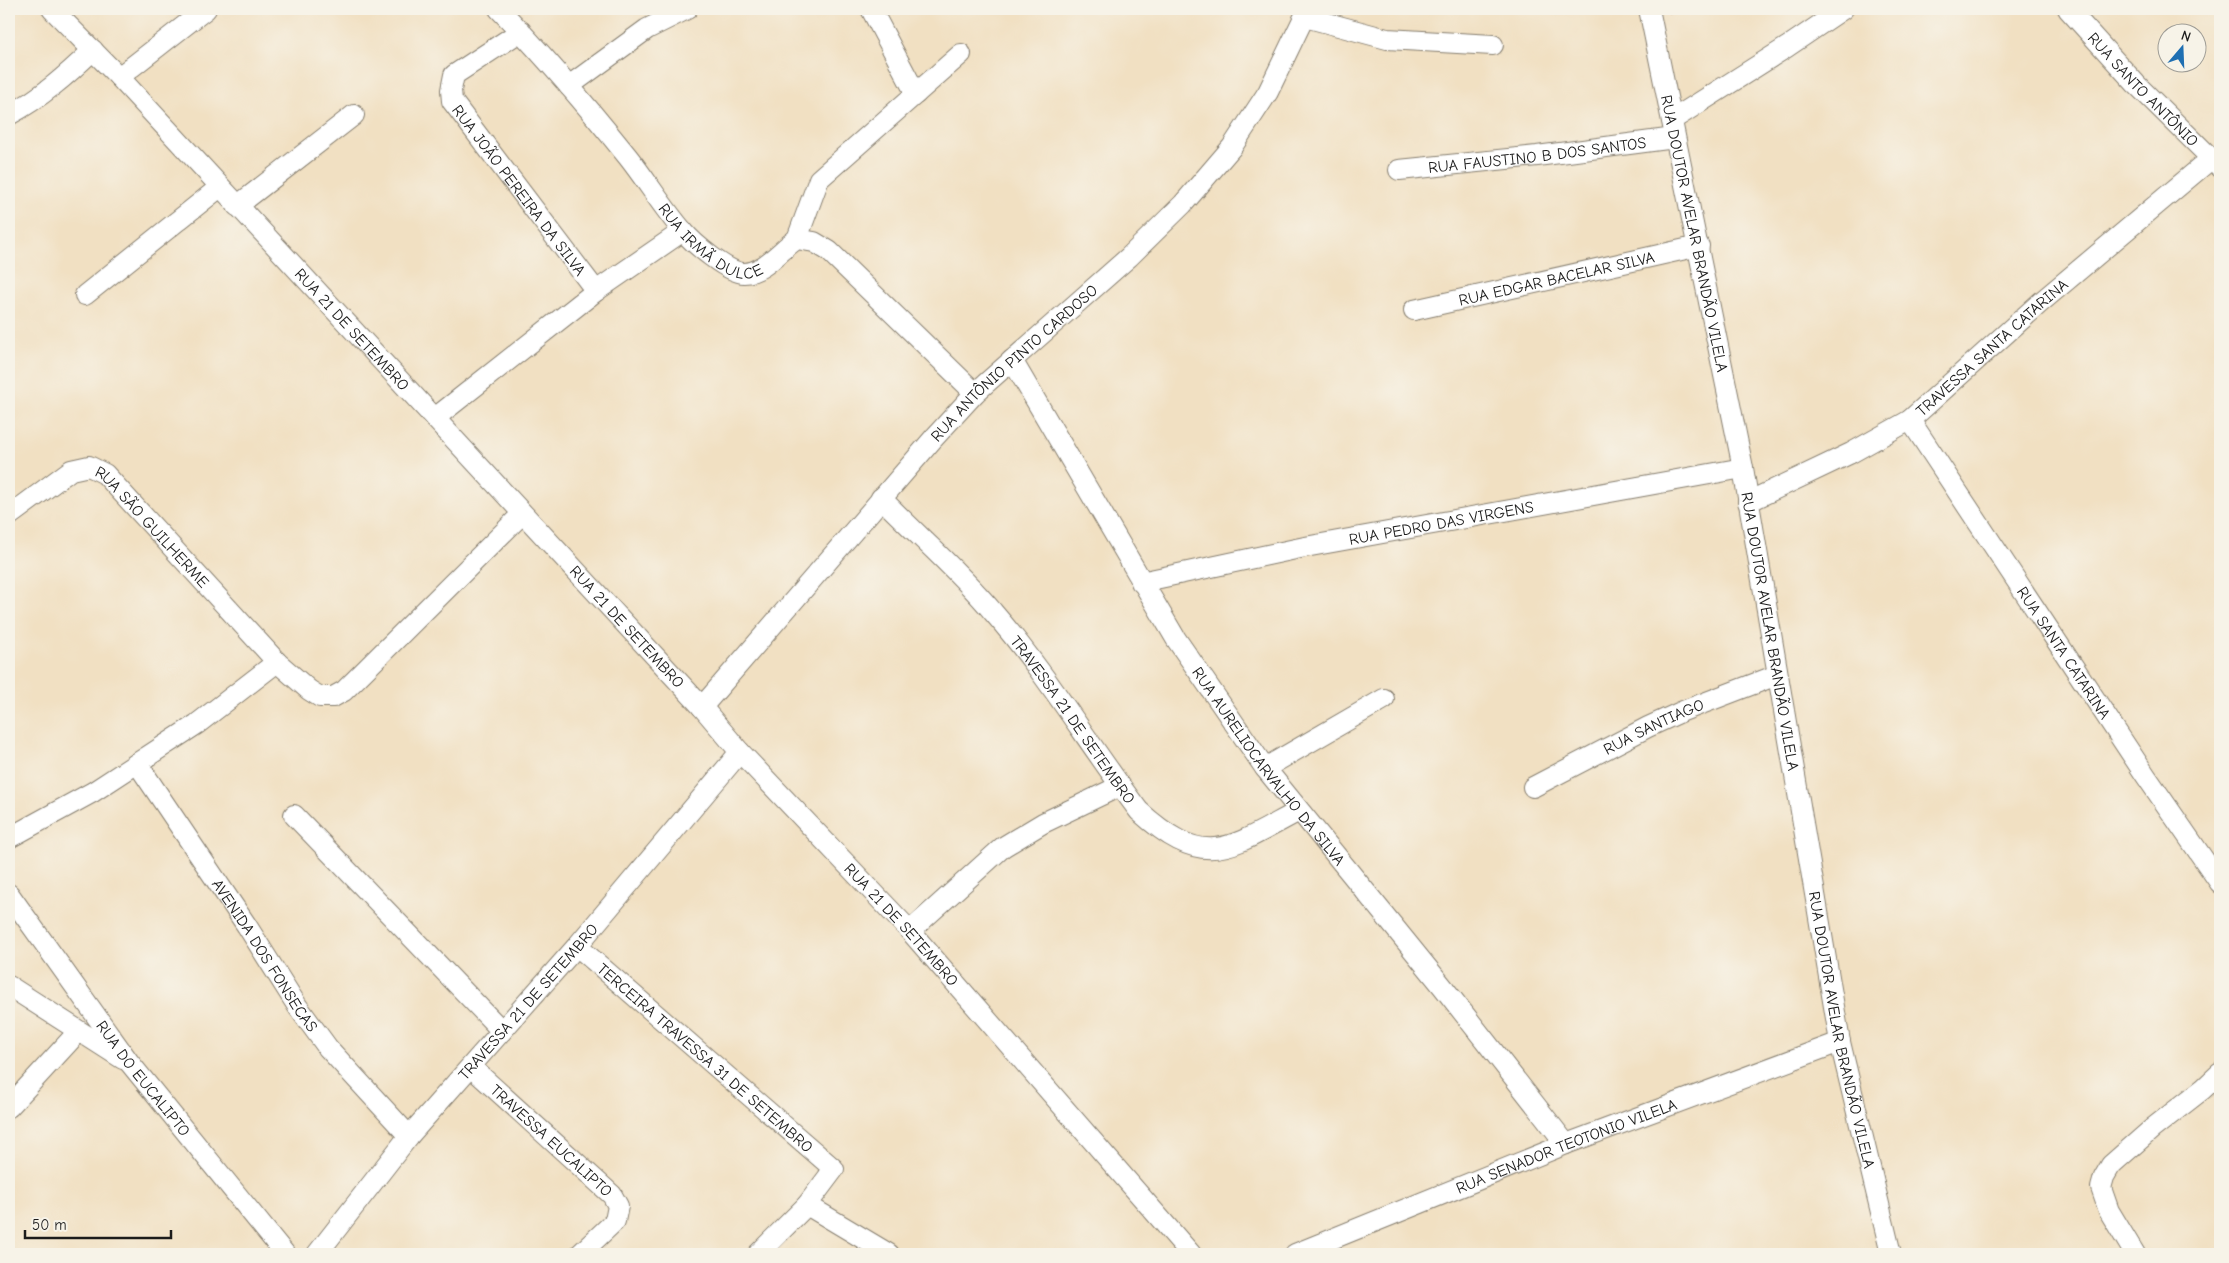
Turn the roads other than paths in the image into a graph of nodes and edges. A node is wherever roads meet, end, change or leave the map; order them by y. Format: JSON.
{"nodes":[{"id":1,"x":52,"y":9,"type":"edge"},
{"id":2,"x":206,"y":9,"type":"edge"},
{"id":3,"x":499,"y":9,"type":"edge"},
{"id":4,"x":687,"y":9,"type":"edge"},
{"id":5,"x":871,"y":9,"type":"edge"},
{"id":6,"x":1650,"y":9,"type":"edge"},
{"id":7,"x":1843,"y":9,"type":"edge"},
{"id":8,"x":2068,"y":9,"type":"edge"},
{"id":9,"x":1307,"y":13,"type":"edge"},
{"id":10,"x":521,"y":31,"type":"junction"},
{"id":11,"x":1493,"y":45,"type":"dead end"},
{"id":12,"x":93,"y":50,"type":"junction"},
{"id":13,"x":961,"y":54,"type":"dead end"},
{"id":14,"x":119,"y":77,"type":"junction"},
{"id":15,"x":570,"y":86,"type":"junction"},
{"id":16,"x":916,"y":94,"type":"junction"},
{"id":17,"x":9,"y":115,"type":"edge"},
{"id":18,"x":354,"y":115,"type":"dead end"},
{"id":19,"x":1674,"y":129,"type":"junction"},
{"id":20,"x":2216,"y":162,"type":"edge"},
{"id":21,"x":1400,"y":170,"type":"dead end"},
{"id":22,"x":220,"y":187,"type":"junction"},
{"id":23,"x":237,"y":206,"type":"junction"},
{"id":24,"x":683,"y":231,"type":"junction"},
{"id":25,"x":798,"y":239,"type":"junction"},
{"id":26,"x":1699,"y":246,"type":"junction"},
{"id":27,"x":596,"y":291,"type":"junction"},
{"id":28,"x":85,"y":295,"type":"dead end"},
{"id":29,"x":1414,"y":310,"type":"dead end"},
{"id":30,"x":1012,"y":360,"type":"junction"},
{"id":31,"x":975,"y":393,"type":"junction"},
{"id":32,"x":435,"y":418,"type":"junction"},
{"id":33,"x":1910,"y":420,"type":"junction"},
{"id":34,"x":1743,"y":468,"type":"junction"},
{"id":35,"x":881,"y":498,"type":"junction"},
{"id":36,"x":1748,"y":502,"type":"junction"},
{"id":37,"x":522,"y":514,"type":"junction"},
{"id":38,"x":9,"y":516,"type":"edge"},
{"id":39,"x":1142,"y":582,"type":"junction"},
{"id":40,"x":277,"y":662,"type":"junction"},
{"id":41,"x":1777,"y":674,"type":"junction"},
{"id":42,"x":1384,"y":699,"type":"dead end"},
{"id":43,"x":702,"y":707,"type":"junction"},
{"id":44,"x":740,"y":752,"type":"junction"},
{"id":45,"x":137,"y":763,"type":"junction"},
{"id":46,"x":1265,"y":768,"type":"junction"},
{"id":47,"x":1120,"y":786,"type":"junction"},
{"id":48,"x":1533,"y":787,"type":"dead end"},
{"id":49,"x":1299,"y":811,"type":"junction"},
{"id":50,"x":294,"y":815,"type":"dead end"},
{"id":51,"x":9,"y":838,"type":"edge"},
{"id":52,"x":2220,"y":883,"type":"edge"},
{"id":53,"x":9,"y":894,"type":"edge"},
{"id":54,"x":910,"y":931,"type":"junction"},
{"id":55,"x":577,"y":946,"type":"junction"},
{"id":56,"x":9,"y":986,"type":"edge"},
{"id":57,"x":502,"y":1031,"type":"junction"},
{"id":58,"x":78,"y":1032,"type":"junction"},
{"id":59,"x":1840,"y":1042,"type":"junction"},
{"id":60,"x":129,"y":1062,"type":"junction"},
{"id":61,"x":470,"y":1067,"type":"junction"},
{"id":62,"x":2220,"y":1073,"type":"edge"},
{"id":63,"x":9,"y":1107,"type":"edge"},
{"id":64,"x":409,"y":1136,"type":"junction"},
{"id":65,"x":1566,"y":1144,"type":"junction"},
{"id":66,"x":807,"y":1205,"type":"junction"},
{"id":67,"x":285,"y":1254,"type":"edge"},
{"id":68,"x":317,"y":1254,"type":"edge"},
{"id":69,"x":580,"y":1254,"type":"edge"},
{"id":70,"x":758,"y":1254,"type":"edge"},
{"id":71,"x":889,"y":1254,"type":"edge"},
{"id":72,"x":1191,"y":1254,"type":"edge"},
{"id":73,"x":1295,"y":1254,"type":"edge"},
{"id":74,"x":1890,"y":1254,"type":"edge"},
{"id":75,"x":2135,"y":1254,"type":"edge"}],
"edges":[{"from":1,"to":12,"type":"street","name":"RUA 21 DE SETEMBRO"},
{"from":2,"to":14,"type":"street"},
{"from":3,"to":10,"type":"street","name":"RUA IRMÃ DULCE"},
{"from":4,"to":15,"type":"street"},
{"from":5,"to":16,"type":"street"},
{"from":6,"to":19,"type":"street","name":"RUA DOUTOR AVELAR BRANDÃO VILELA"},
{"from":7,"to":19,"type":"street"},
{"from":8,"to":20,"type":"street","name":"RUA SANTO ANTÔNIO"},
{"from":9,"to":11,"type":"street"},
{"from":9,"to":30,"type":"street","name":"RUA ANTÔNIO PINTO CARDOSO"},
{"from":10,"to":15,"type":"street","name":"RUA IRMÃ DULCE"},
{"from":10,"to":27,"type":"street","name":"RUA JOÃO PEREIRA DA SILVA"},
{"from":12,"to":14,"type":"street","name":"RUA 21 DE SETEMBRO"},
{"from":12,"to":17,"type":"street"},
{"from":13,"to":16,"type":"street"},
{"from":14,"to":22,"type":"street","name":"RUA 21 DE SETEMBRO"},
{"from":15,"to":24,"type":"street","name":"RUA IRMÃ DULCE"},
{"from":16,"to":25,"type":"street"},
{"from":18,"to":23,"type":"street"},
{"from":19,"to":21,"type":"street","name":"RUA FAUSTINO B DOS SANTOS"},
{"from":19,"to":26,"type":"street","name":"RUA DOUTOR AVELAR BRANDÃO VILELA"},
{"from":20,"to":33,"type":"street","name":"TRAVESSA SANTA CATARINA"},
{"from":22,"to":23,"type":"street","name":"RUA 21 DE SETEMBRO"},
{"from":22,"to":28,"type":"street"},
{"from":23,"to":32,"type":"street","name":"RUA 21 DE SETEMBRO"},
{"from":24,"to":25,"type":"street","name":"RUA IRMÃ DULCE"},
{"from":24,"to":27,"type":"street","name":"RUA JOÃO PEREIRA DA SILVA"},
{"from":25,"to":31,"type":"street"},
{"from":26,"to":29,"type":"street","name":"RUA EDGAR BACELAR SILVA"},
{"from":26,"to":34,"type":"street","name":"RUA DOUTOR AVELAR BRANDÃO VILELA"},
{"from":27,"to":32,"type":"street","name":"RUA JOÃO PEREIRA DA SILVA"},
{"from":30,"to":31,"type":"street","name":"RUA ANTÔNIO PINTO CARDOSO"},
{"from":30,"to":39,"type":"street","name":"RUA AURELIOCARVALHO DA SILVA"},
{"from":31,"to":35,"type":"street","name":"RUA ANTÔNIO PINTO CARDOSO"},
{"from":32,"to":37,"type":"street","name":"RUA 21 DE SETEMBRO"},
{"from":33,"to":36,"type":"street","name":"TRAVESSA SANTA CATARINA"},
{"from":33,"to":52,"type":"street","name":"RUA SANTA CATARINA"},
{"from":34,"to":36,"type":"street","name":"RUA DOUTOR AVELAR BRANDÃO VILELA"},
{"from":34,"to":39,"type":"street","name":"RUA PEDRO DAS VIRGENS"},
{"from":35,"to":43,"type":"street","name":"RUA ANTÔNIO PINTO CARDOSO"},
{"from":35,"to":47,"type":"street","name":"TRAVESSA 21 DE SETEMBRO"},
{"from":36,"to":41,"type":"street","name":"RUA DOUTOR AVELAR BRANDÃO VILELA"},
{"from":37,"to":40,"type":"street","name":"RUA SÃO GUILHERME"},
{"from":37,"to":43,"type":"street","name":"RUA 21 DE SETEMBRO"},
{"from":38,"to":40,"type":"street","name":"RUA SÃO GUILHERME"},
{"from":39,"to":46,"type":"street","name":"RUA AURELIOCARVALHO DA SILVA"},
{"from":40,"to":45,"type":"street"},
{"from":41,"to":48,"type":"street","name":"RUA SANTIAGO"},
{"from":41,"to":59,"type":"street","name":"RUA DOUTOR AVELAR BRANDÃO VILELA"},
{"from":42,"to":46,"type":"street"},
{"from":43,"to":44,"type":"street","name":"RUA 21 DE SETEMBRO"},
{"from":44,"to":54,"type":"street","name":"RUA 21 DE SETEMBRO"},
{"from":44,"to":55,"type":"street","name":"TRAVESSA 21 DE SETEMBRO"},
{"from":45,"to":51,"type":"street"},
{"from":45,"to":64,"type":"street","name":"AVENIDA DOS FONSECAS"},
{"from":46,"to":49,"type":"street","name":"RUA AURELIOCARVALHO DA SILVA"},
{"from":47,"to":49,"type":"street","name":"TRAVESSA 21 DE SETEMBRO"},
{"from":47,"to":54,"type":"street"},
{"from":49,"to":65,"type":"street","name":"RUA AURELIOCARVALHO DA SILVA"},
{"from":50,"to":57,"type":"street"},
{"from":53,"to":60,"type":"street","name":"RUA DO EUCALIPTO"},
{"from":54,"to":72,"type":"street","name":"RUA 21 DE SETEMBRO"},
{"from":55,"to":57,"type":"street","name":"TRAVESSA 21 DE SETEMBRO"},
{"from":55,"to":66,"type":"street","name":"TERCEIRA TRAVESSA 31 DE SETEMBRO"},
{"from":56,"to":58,"type":"street"},
{"from":57,"to":61,"type":"street","name":"TRAVESSA 21 DE SETEMBRO"},
{"from":58,"to":60,"type":"street"},
{"from":58,"to":63,"type":"street"},
{"from":59,"to":65,"type":"street","name":"RUA SENADOR TEOTONIO VILELA"},
{"from":59,"to":74,"type":"street","name":"RUA DOUTOR AVELAR BRANDÃO VILELA"},
{"from":60,"to":67,"type":"street","name":"RUA DO EUCALIPTO"},
{"from":61,"to":64,"type":"street","name":"TRAVESSA 21 DE SETEMBRO"},
{"from":61,"to":69,"type":"street","name":"TRAVESSA EUCALIPTO"},
{"from":62,"to":75,"type":"street"},
{"from":64,"to":68,"type":"street","name":"TRAVESSA 21 DE SETEMBRO"},
{"from":65,"to":73,"type":"street","name":"RUA SENADOR TEOTONIO VILELA"},
{"from":66,"to":70,"type":"street"},
{"from":66,"to":71,"type":"street"}]}
